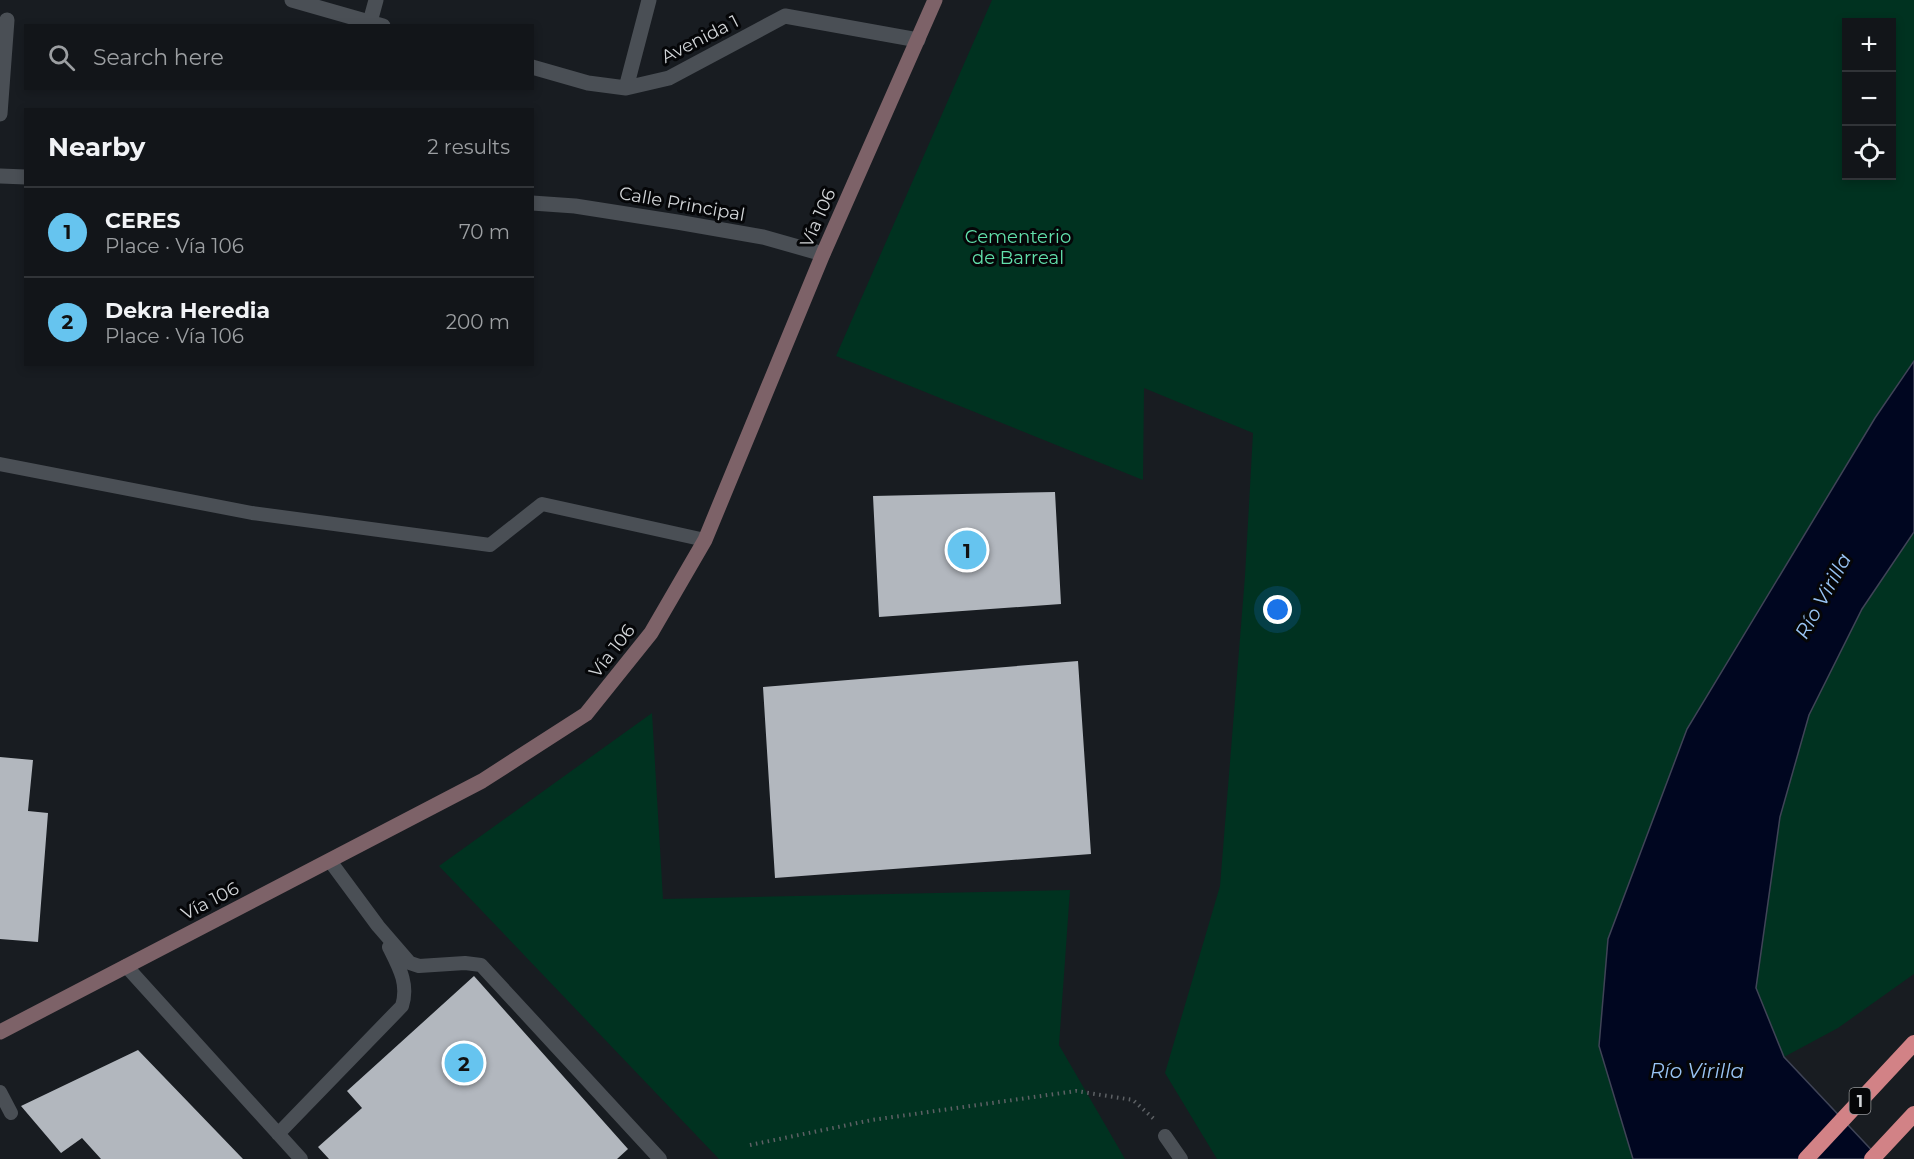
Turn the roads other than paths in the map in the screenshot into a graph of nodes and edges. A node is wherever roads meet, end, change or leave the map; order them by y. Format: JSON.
{"nodes":[{"id":1,"x":292,"y":0,"type":"edge"},
{"id":2,"x":376,"y":0,"type":"edge"},
{"id":3,"x":649,"y":0,"type":"edge"},
{"id":4,"x":935,"y":0,"type":"edge"},
{"id":5,"x":7,"y":20,"type":"dead end"},
{"id":6,"x":376,"y":24,"type":"edge"},
{"id":7,"x":918,"y":40,"type":"junction"},
{"id":8,"x":534,"y":68,"type":"edge"},
{"id":9,"x":626,"y":88,"type":"junction"},
{"id":10,"x":0,"y":114,"type":"edge"},
{"id":11,"x":0,"y":176,"type":"edge"},
{"id":12,"x":24,"y":177,"type":"edge"},
{"id":13,"x":534,"y":204,"type":"edge"},
{"id":14,"x":823,"y":254,"type":"junction"},
{"id":15,"x":0,"y":464,"type":"edge"},
{"id":16,"x":705,"y":540,"type":"junction"},
{"id":17,"x":330,"y":861,"type":"junction"},
{"id":18,"x":378,"y":926,"type":"junction"},
{"id":19,"x":126,"y":966,"type":"junction"},
{"id":20,"x":0,"y":1032,"type":"edge"},
{"id":21,"x":1914,"y":1043,"type":"edge"},
{"id":22,"x":0,"y":1092,"type":"edge"},
{"id":23,"x":12,"y":1113,"type":"dead end"},
{"id":24,"x":1914,"y":1114,"type":"edge"},
{"id":25,"x":278,"y":1134,"type":"junction"},
{"id":26,"x":1165,"y":1136,"type":"road end"},
{"id":27,"x":301,"y":1159,"type":"edge"},
{"id":28,"x":660,"y":1159,"type":"edge"},
{"id":29,"x":1181,"y":1159,"type":"edge"},
{"id":30,"x":1806,"y":1159,"type":"edge"},
{"id":31,"x":1872,"y":1159,"type":"edge"}],
"edges":[{"from":1,"to":6,"type":"street"},
{"from":2,"to":6,"type":"street"},
{"from":3,"to":9,"type":"street"},
{"from":4,"to":7,"type":"main road","name":"Vía 106"},
{"from":5,"to":10,"type":"street"},
{"from":7,"to":9,"type":"street","name":"Avenida 1"},
{"from":7,"to":14,"type":"main road","name":"Vía 106"},
{"from":8,"to":9,"type":"street","name":"Avenida 1"},
{"from":11,"to":12,"type":"street"},
{"from":13,"to":14,"type":"street","name":"Calle Principal"},
{"from":14,"to":16,"type":"main road","name":"Vía 106"},
{"from":15,"to":16,"type":"lane"},
{"from":16,"to":17,"type":"main road","name":"Vía 106"},
{"from":17,"to":18,"type":"lane"},
{"from":17,"to":19,"type":"main road","name":"Vía 106"},
{"from":18,"to":25,"type":"lane"},
{"from":18,"to":28,"type":"lane"},
{"from":19,"to":20,"type":"main road","name":"Vía 106"},
{"from":19,"to":25,"type":"lane"},
{"from":21,"to":30,"type":"highway","number":"1"},
{"from":22,"to":23,"type":"lane"},
{"from":24,"to":31,"type":"highway"},
{"from":25,"to":27,"type":"lane"},
{"from":26,"to":29,"type":"lane"}]}
